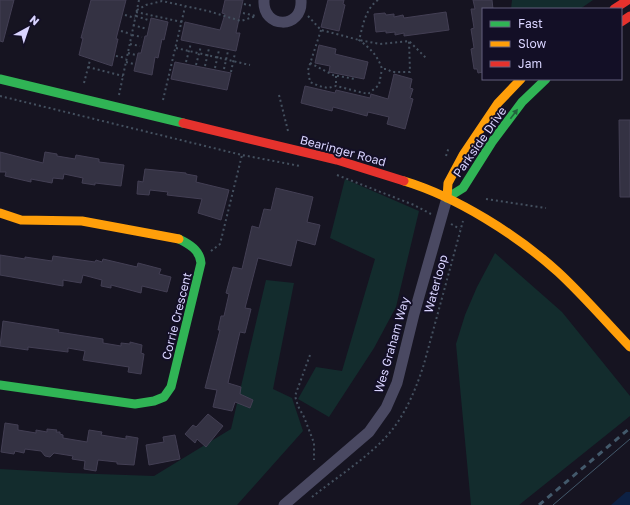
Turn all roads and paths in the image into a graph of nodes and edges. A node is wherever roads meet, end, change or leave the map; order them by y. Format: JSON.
{"nodes":[{"id":1,"x":139,"y":0,"type":"edge"},
{"id":2,"x":264,"y":0,"type":"edge"},
{"id":3,"x":301,"y":0,"type":"edge"},
{"id":4,"x":378,"y":0,"type":"edge"},
{"id":5,"x":628,"y":0,"type":"edge"},
{"id":6,"x":244,"y":4,"type":"dead end"},
{"id":7,"x":253,"y":6,"type":"dead end"},
{"id":8,"x":185,"y":7,"type":"junction"},
{"id":9,"x":616,"y":8,"type":"edge"},
{"id":10,"x":136,"y":11,"type":"junction"},
{"id":11,"x":243,"y":13,"type":"dead end"},
{"id":12,"x":300,"y":13,"type":"junction"},
{"id":13,"x":261,"y":14,"type":"junction"},
{"id":14,"x":125,"y":15,"type":"dead end"},
{"id":15,"x":135,"y":17,"type":"junction"},
{"id":16,"x":148,"y":20,"type":"dead end"},
{"id":17,"x":182,"y":22,"type":"junction"},
{"id":18,"x":133,"y":26,"type":"junction"},
{"id":19,"x":146,"y":29,"type":"dead end"},
{"id":20,"x":321,"y":30,"type":"junction"},
{"id":21,"x":121,"y":31,"type":"dead end"},
{"id":22,"x":132,"y":35,"type":"junction"},
{"id":23,"x":142,"y":37,"type":"dead end"},
{"id":24,"x":360,"y":40,"type":"junction"},
{"id":25,"x":409,"y":41,"type":"junction"},
{"id":26,"x":191,"y":43,"type":"dead end"},
{"id":27,"x":130,"y":44,"type":"junction"},
{"id":28,"x":140,"y":46,"type":"dead end"},
{"id":29,"x":201,"y":46,"type":"dead end"},
{"id":30,"x":176,"y":48,"type":"junction"},
{"id":31,"x":210,"y":48,"type":"dead end"},
{"id":32,"x":219,"y":50,"type":"dead end"},
{"id":33,"x":189,"y":51,"type":"junction"},
{"id":34,"x":228,"y":51,"type":"dead end"},
{"id":35,"x":128,"y":53,"type":"junction"},
{"id":36,"x":199,"y":53,"type":"junction"},
{"id":37,"x":235,"y":53,"type":"dead end"},
{"id":38,"x":136,"y":55,"type":"dead end"},
{"id":39,"x":208,"y":55,"type":"junction"},
{"id":40,"x":116,"y":56,"type":"dead end"},
{"id":41,"x":217,"y":57,"type":"junction"},
{"id":42,"x":126,"y":58,"type":"junction"},
{"id":43,"x":226,"y":59,"type":"junction"},
{"id":44,"x":427,"y":59,"type":"dead end"},
{"id":45,"x":90,"y":60,"type":"dead end"},
{"id":46,"x":233,"y":61,"type":"junction"},
{"id":47,"x":126,"y":62,"type":"junction"},
{"id":48,"x":186,"y":62,"type":"dead end"},
{"id":49,"x":310,"y":63,"type":"junction"},
{"id":50,"x":134,"y":64,"type":"dead end"},
{"id":51,"x":196,"y":65,"type":"dead end"},
{"id":52,"x":250,"y":65,"type":"dead end"},
{"id":53,"x":205,"y":66,"type":"dead end"},
{"id":54,"x":88,"y":67,"type":"junction"},
{"id":55,"x":215,"y":68,"type":"dead end"},
{"id":56,"x":382,"y":69,"type":"junction"},
{"id":57,"x":224,"y":70,"type":"dead end"},
{"id":58,"x":231,"y":72,"type":"dead end"},
{"id":59,"x":123,"y":76,"type":"junction"},
{"id":60,"x":336,"y":76,"type":"junction"},
{"id":61,"x":0,"y":79,"type":"edge"},
{"id":62,"x":355,"y":79,"type":"dead end"},
{"id":63,"x":520,"y":80,"type":"edge"},
{"id":64,"x":545,"y":80,"type":"edge"},
{"id":65,"x":84,"y":83,"type":"dead end"},
{"id":66,"x":336,"y":86,"type":"junction"},
{"id":67,"x":280,"y":95,"type":"dead end"},
{"id":68,"x":0,"y":96,"type":"edge"},
{"id":69,"x":163,"y":100,"type":"dead end"},
{"id":70,"x":116,"y":106,"type":"junction"},
{"id":71,"x":288,"y":130,"type":"dead end"},
{"id":72,"x":242,"y":155,"type":"junction"},
{"id":73,"x":301,"y":166,"type":"dead end"},
{"id":74,"x":334,"y":174,"type":"dead end"},
{"id":75,"x":447,"y":198,"type":"junction"},
{"id":76,"x":486,"y":200,"type":"dead end"},
{"id":77,"x":546,"y":208,"type":"dead end"},
{"id":78,"x":422,"y":210,"type":"dead end"},
{"id":79,"x":0,"y":213,"type":"edge"},
{"id":80,"x":461,"y":227,"type":"dead end"},
{"id":81,"x":201,"y":259,"type":"junction"},
{"id":82,"x":429,"y":346,"type":"dead end"},
{"id":83,"x":630,"y":347,"type":"edge"},
{"id":84,"x":310,"y":355,"type":"dead end"},
{"id":85,"x":0,"y":385,"type":"edge"},
{"id":86,"x":314,"y":460,"type":"dead end"},
{"id":87,"x":284,"y":505,"type":"edge"}],
"edges":[{"from":1,"to":10,"type":"path"},
{"from":2,"to":13,"type":"street"},
{"from":3,"to":12,"type":"street"},
{"from":4,"to":24,"type":"path"},
{"from":5,"to":9,"type":"street"},
{"from":6,"to":7,"type":"path"},
{"from":8,"to":10,"type":"path"},
{"from":8,"to":13,"type":"path"},
{"from":8,"to":17,"type":"path"},
{"from":10,"to":15,"type":"path"},
{"from":10,"to":17,"type":"path"},
{"from":11,"to":13,"type":"path"},
{"from":12,"to":13,"type":"street"},
{"from":12,"to":20,"type":"path"},
{"from":14,"to":15,"type":"path"},
{"from":15,"to":16,"type":"path"},
{"from":15,"to":18,"type":"path"},
{"from":17,"to":30,"type":"path"},
{"from":18,"to":19,"type":"path"},
{"from":18,"to":22,"type":"path"},
{"from":20,"to":24,"type":"path"},
{"from":20,"to":49,"type":"path"},
{"from":21,"to":22,"type":"path"},
{"from":22,"to":23,"type":"path"},
{"from":22,"to":27,"type":"path"},
{"from":24,"to":25,"type":"path"},
{"from":24,"to":56,"type":"path"},
{"from":25,"to":44,"type":"path"},
{"from":25,"to":56,"type":"path"},
{"from":26,"to":33,"type":"path"},
{"from":27,"to":28,"type":"path"},
{"from":27,"to":35,"type":"path"},
{"from":29,"to":36,"type":"path"},
{"from":30,"to":33,"type":"path"},
{"from":30,"to":69,"type":"path"},
{"from":31,"to":39,"type":"path"},
{"from":32,"to":41,"type":"path"},
{"from":33,"to":36,"type":"path"},
{"from":33,"to":48,"type":"path"},
{"from":34,"to":43,"type":"path"},
{"from":35,"to":38,"type":"path"},
{"from":35,"to":42,"type":"path"},
{"from":36,"to":39,"type":"path"},
{"from":36,"to":51,"type":"path"},
{"from":37,"to":46,"type":"path"},
{"from":39,"to":41,"type":"path"},
{"from":39,"to":53,"type":"path"},
{"from":40,"to":42,"type":"path"},
{"from":41,"to":43,"type":"path"},
{"from":41,"to":55,"type":"path"},
{"from":42,"to":47,"type":"path"},
{"from":43,"to":46,"type":"path"},
{"from":43,"to":57,"type":"path"},
{"from":45,"to":54,"type":"path"},
{"from":46,"to":52,"type":"path"},
{"from":46,"to":58,"type":"path"},
{"from":47,"to":50,"type":"path"},
{"from":47,"to":59,"type":"path"},
{"from":49,"to":60,"type":"path"},
{"from":49,"to":66,"type":"path"},
{"from":54,"to":59,"type":"path"},
{"from":54,"to":65,"type":"path"},
{"from":56,"to":66,"type":"path"},
{"from":59,"to":70,"type":"path"},
{"from":60,"to":62,"type":"path"},
{"from":60,"to":66,"type":"path"},
{"from":61,"to":70,"type":"street","name":"Bearinger Road"},
{"from":63,"to":75,"type":"street","name":"Parkside Drive"},
{"from":75,"to":64,"type":"street","name":"Parkside Drive","one_way":true},
{"from":67,"to":71,"type":"path"},
{"from":68,"to":72,"type":"path"},
{"from":70,"to":75,"type":"street","name":"Bearinger Road"},
{"from":72,"to":73,"type":"path"},
{"from":72,"to":81,"type":"path"},
{"from":74,"to":78,"type":"path"},
{"from":75,"to":83,"type":"street","name":"Bearinger Road"},
{"from":75,"to":87,"type":"street","name":"Wes Graham Way"},
{"from":76,"to":77,"type":"path"},
{"from":79,"to":81,"type":"street","name":"Corrie Crescent"},
{"from":80,"to":82,"type":"path","name":"Waterloop"},
{"from":81,"to":85,"type":"street","name":"Corrie Crescent"},
{"from":84,"to":86,"type":"path"}]}
